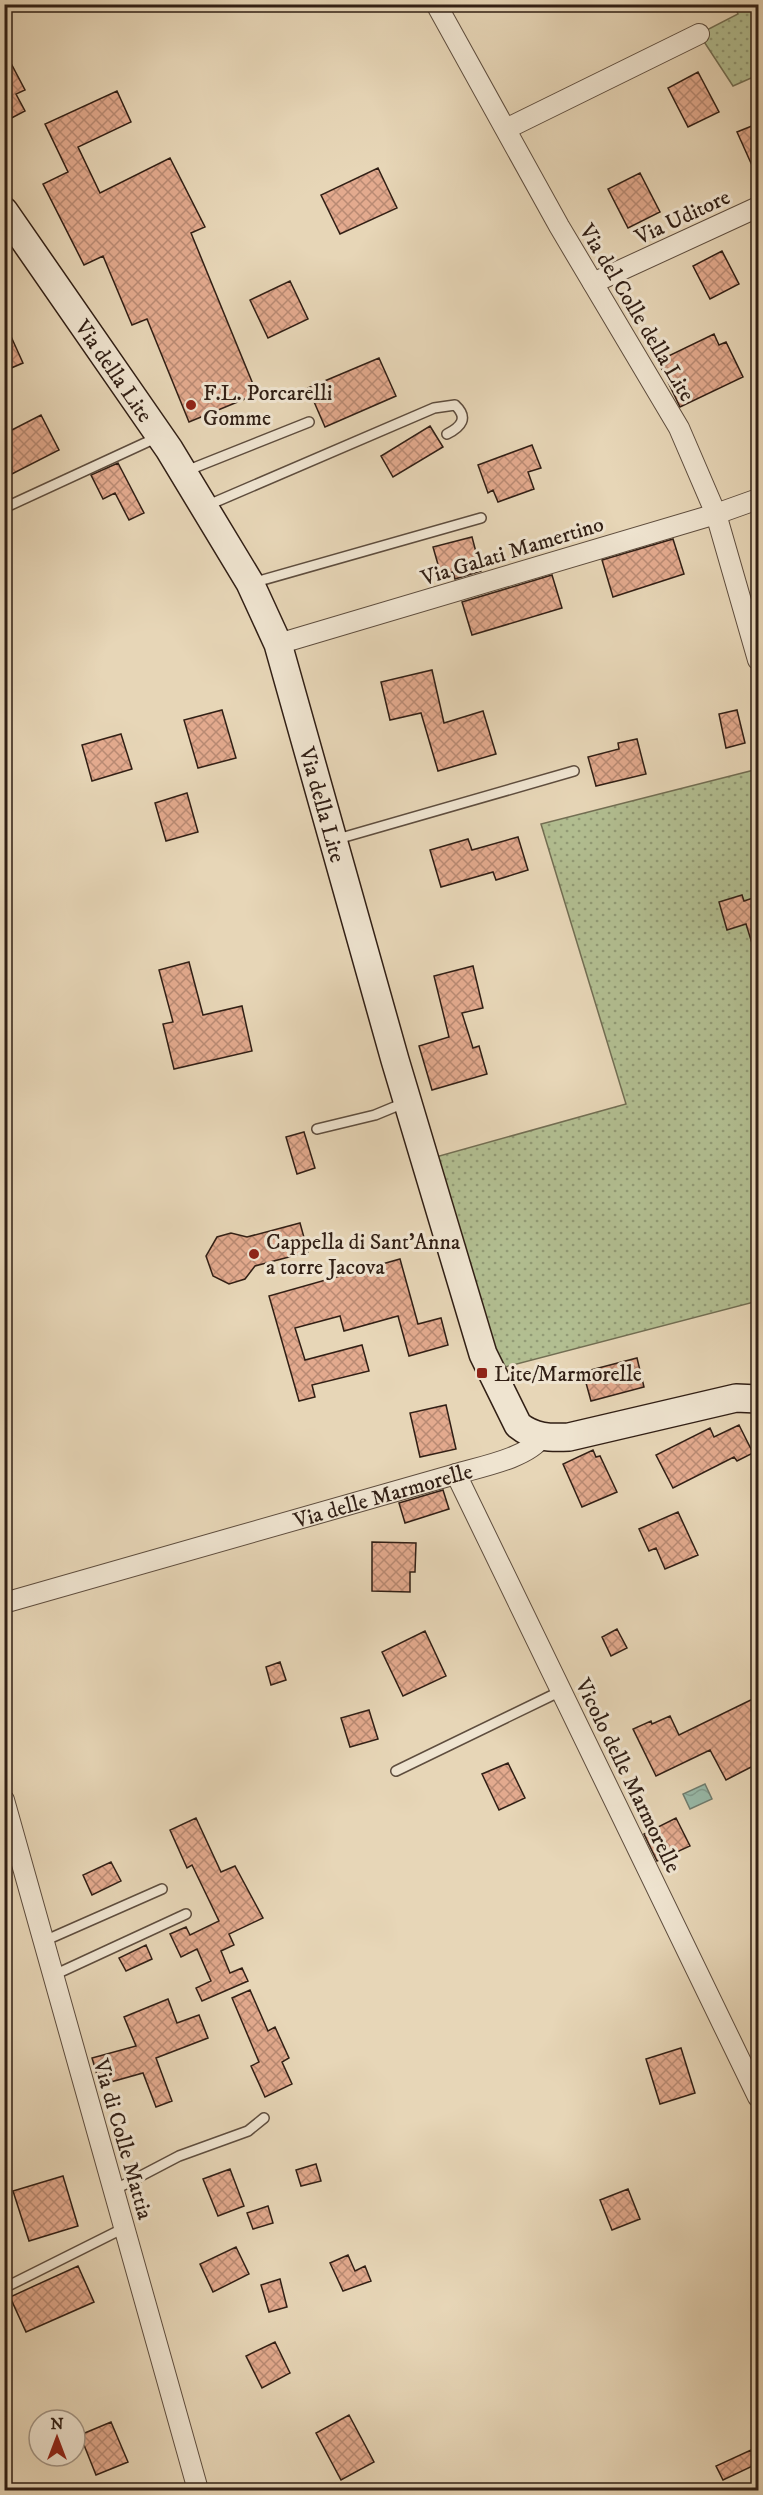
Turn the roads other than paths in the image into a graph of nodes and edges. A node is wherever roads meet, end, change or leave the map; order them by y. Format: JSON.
{"nodes":[{"id":1,"x":436,"y":4,"type":"edge"},
{"id":2,"x":699,"y":34,"type":"dead end"},
{"id":3,"x":506,"y":129,"type":"junction"},
{"id":4,"x":759,"y":207,"type":"edge"},
{"id":5,"x":4,"y":211,"type":"edge"},
{"id":6,"x":593,"y":283,"type":"junction"},
{"id":7,"x":309,"y":422,"type":"dead end"},
{"id":8,"x":447,"y":434,"type":"dead end"},
{"id":9,"x":159,"y":436,"type":"junction"},
{"id":10,"x":183,"y":472,"type":"junction"},
{"id":11,"x":759,"y":499,"type":"edge"},
{"id":12,"x":204,"y":507,"type":"junction"},
{"id":13,"x":4,"y":508,"type":"edge"},
{"id":14,"x":716,"y":514,"type":"junction"},
{"id":15,"x":481,"y":518,"type":"dead end"},
{"id":16,"x":250,"y":584,"type":"junction"},
{"id":17,"x":278,"y":644,"type":"junction"},
{"id":18,"x":759,"y":660,"type":"edge"},
{"id":19,"x":574,"y":771,"type":"dead end"},
{"id":20,"x":333,"y":840,"type":"junction"},
{"id":21,"x":408,"y":1101,"type":"junction"},
{"id":22,"x":317,"y":1129,"type":"dead end"},
{"id":23,"x":756,"y":1396,"type":"edge"},
{"id":24,"x":542,"y":1437,"type":"junction"},
{"id":25,"x":456,"y":1474,"type":"junction"},
{"id":26,"x":4,"y":1602,"type":"edge"},
{"id":27,"x":561,"y":1691,"type":"junction"},
{"id":28,"x":396,"y":1771,"type":"dead end"},
{"id":29,"x":4,"y":1800,"type":"edge"},
{"id":30,"x":162,"y":1889,"type":"dead end"},
{"id":31,"x":186,"y":1914,"type":"dead end"},
{"id":32,"x":44,"y":1941,"type":"junction"},
{"id":33,"x":54,"y":1975,"type":"junction"},
{"id":34,"x":759,"y":2097,"type":"edge"},
{"id":35,"x":264,"y":2118,"type":"dead end"},
{"id":36,"x":114,"y":2190,"type":"junction"},
{"id":37,"x":124,"y":2228,"type":"junction"},
{"id":38,"x":4,"y":2288,"type":"edge"},
{"id":39,"x":198,"y":2490,"type":"edge"}],
"edges":[{"from":1,"to":3,"type":"street","name":"Via del Colle della Lite"},
{"from":2,"to":3,"type":"street"},
{"from":3,"to":6,"type":"street","name":"Via del Colle della Lite"},
{"from":4,"to":6,"type":"street","name":"Via Uditore"},
{"from":5,"to":9,"type":"street","name":"Via della Lite"},
{"from":6,"to":14,"type":"street","name":"Via del Colle della Lite"},
{"from":7,"to":10,"type":"lane"},
{"from":8,"to":12,"type":"lane"},
{"from":9,"to":10,"type":"street","name":"Via della Lite"},
{"from":9,"to":13,"type":"lane"},
{"from":10,"to":12,"type":"street","name":"Via della Lite"},
{"from":11,"to":14,"type":"street","name":"Via Galati Mamertino"},
{"from":12,"to":16,"type":"street","name":"Via della Lite"},
{"from":14,"to":17,"type":"street","name":"Via Galati Mamertino"},
{"from":14,"to":18,"type":"street","name":"Via del Colle della Lite"},
{"from":15,"to":16,"type":"lane"},
{"from":16,"to":17,"type":"street","name":"Via della Lite"},
{"from":17,"to":20,"type":"street","name":"Via della Lite"},
{"from":19,"to":20,"type":"lane"},
{"from":20,"to":21,"type":"street","name":"Via della Lite"},
{"from":21,"to":22,"type":"lane"},
{"from":21,"to":24,"type":"street","name":"Via della Lite"},
{"from":23,"to":24,"type":"street"},
{"from":24,"to":25,"type":"street","name":"Via delle Marmorelle"},
{"from":25,"to":26,"type":"street","name":"Via delle Marmorelle"},
{"from":25,"to":27,"type":"street","name":"Vicolo delle Marmorelle"},
{"from":27,"to":28,"type":"lane"},
{"from":27,"to":34,"type":"street","name":"Vicolo delle Marmorelle"},
{"from":29,"to":32,"type":"street","name":"Via di Colle Mattia"},
{"from":30,"to":32,"type":"lane"},
{"from":31,"to":33,"type":"lane"},
{"from":32,"to":33,"type":"street","name":"Via di Colle Mattia"},
{"from":33,"to":36,"type":"street","name":"Via di Colle Mattia"},
{"from":35,"to":36,"type":"lane"},
{"from":36,"to":37,"type":"street","name":"Via di Colle Mattia"},
{"from":37,"to":38,"type":"lane"},
{"from":37,"to":39,"type":"street","name":"Via di Colle Mattia"}]}
